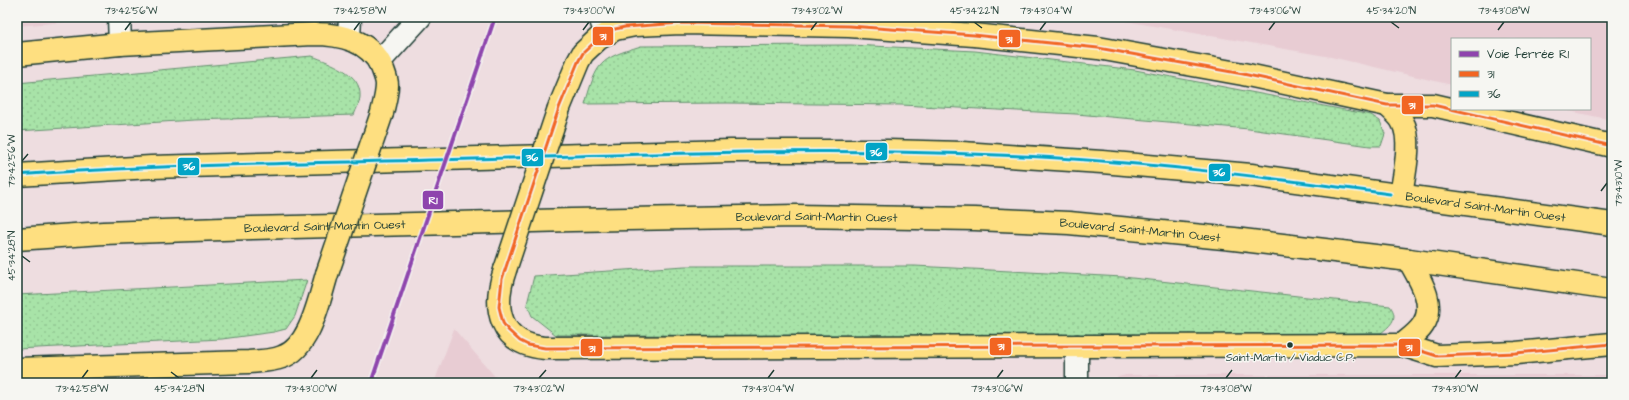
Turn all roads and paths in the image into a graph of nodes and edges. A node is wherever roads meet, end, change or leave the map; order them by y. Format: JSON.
{"nodes":[{"id":1,"x":119,"y":17,"type":"edge"},
{"id":2,"x":420,"y":17,"type":"edge"},
{"id":3,"x":603,"y":25,"type":"edge"},
{"id":4,"x":349,"y":27,"type":"edge"},
{"id":5,"x":120,"y":44,"type":"junction"},
{"id":6,"x":17,"y":54,"type":"edge"},
{"id":7,"x":379,"y":62,"type":"junction"},
{"id":8,"x":1387,"y":105,"type":"junction"},
{"id":9,"x":1451,"y":109,"type":"edge"},
{"id":10,"x":1454,"y":110,"type":"edge"},
{"id":11,"x":1612,"y":146,"type":"edge"},
{"id":12,"x":17,"y":175,"type":"edge"},
{"id":13,"x":1401,"y":196,"type":"junction"},
{"id":14,"x":1612,"y":224,"type":"edge"},
{"id":15,"x":17,"y":239,"type":"edge"},
{"id":16,"x":1410,"y":260,"type":"junction"},
{"id":17,"x":1612,"y":289,"type":"edge"},
{"id":18,"x":1612,"y":344,"type":"edge"},
{"id":19,"x":1402,"y":345,"type":"junction"},
{"id":20,"x":1077,"y":346,"type":"junction"},
{"id":21,"x":17,"y":369,"type":"edge"},
{"id":22,"x":1077,"y":383,"type":"edge"}],
"edges":[{"from":1,"to":5,"type":"street"},
{"from":2,"to":7,"type":"street"},
{"from":3,"to":8,"type":"main road"},
{"from":3,"to":20,"type":"main road","bridge":true},
{"from":4,"to":5,"type":"main road"},
{"from":4,"to":7,"type":"main road"},
{"from":5,"to":6,"type":"main road"},
{"from":7,"to":21,"type":"main road","bridge":true},
{"from":8,"to":9,"type":"main road"},
{"from":8,"to":13,"type":"main road"},
{"from":10,"to":11,"type":"main road"},
{"from":12,"to":13,"type":"main road","name":"Boulevard Saint-Martin Ouest"},
{"from":13,"to":14,"type":"main road","name":"Boulevard Saint-Martin Ouest"},
{"from":15,"to":16,"type":"main road","name":"Boulevard Saint-Martin Ouest"},
{"from":16,"to":17,"type":"main road","name":"Boulevard Saint-Martin Ouest"},
{"from":16,"to":19,"type":"main road"},
{"from":18,"to":19,"type":"main road"},
{"from":19,"to":20,"type":"main road"},
{"from":20,"to":22,"type":"street"}]}
